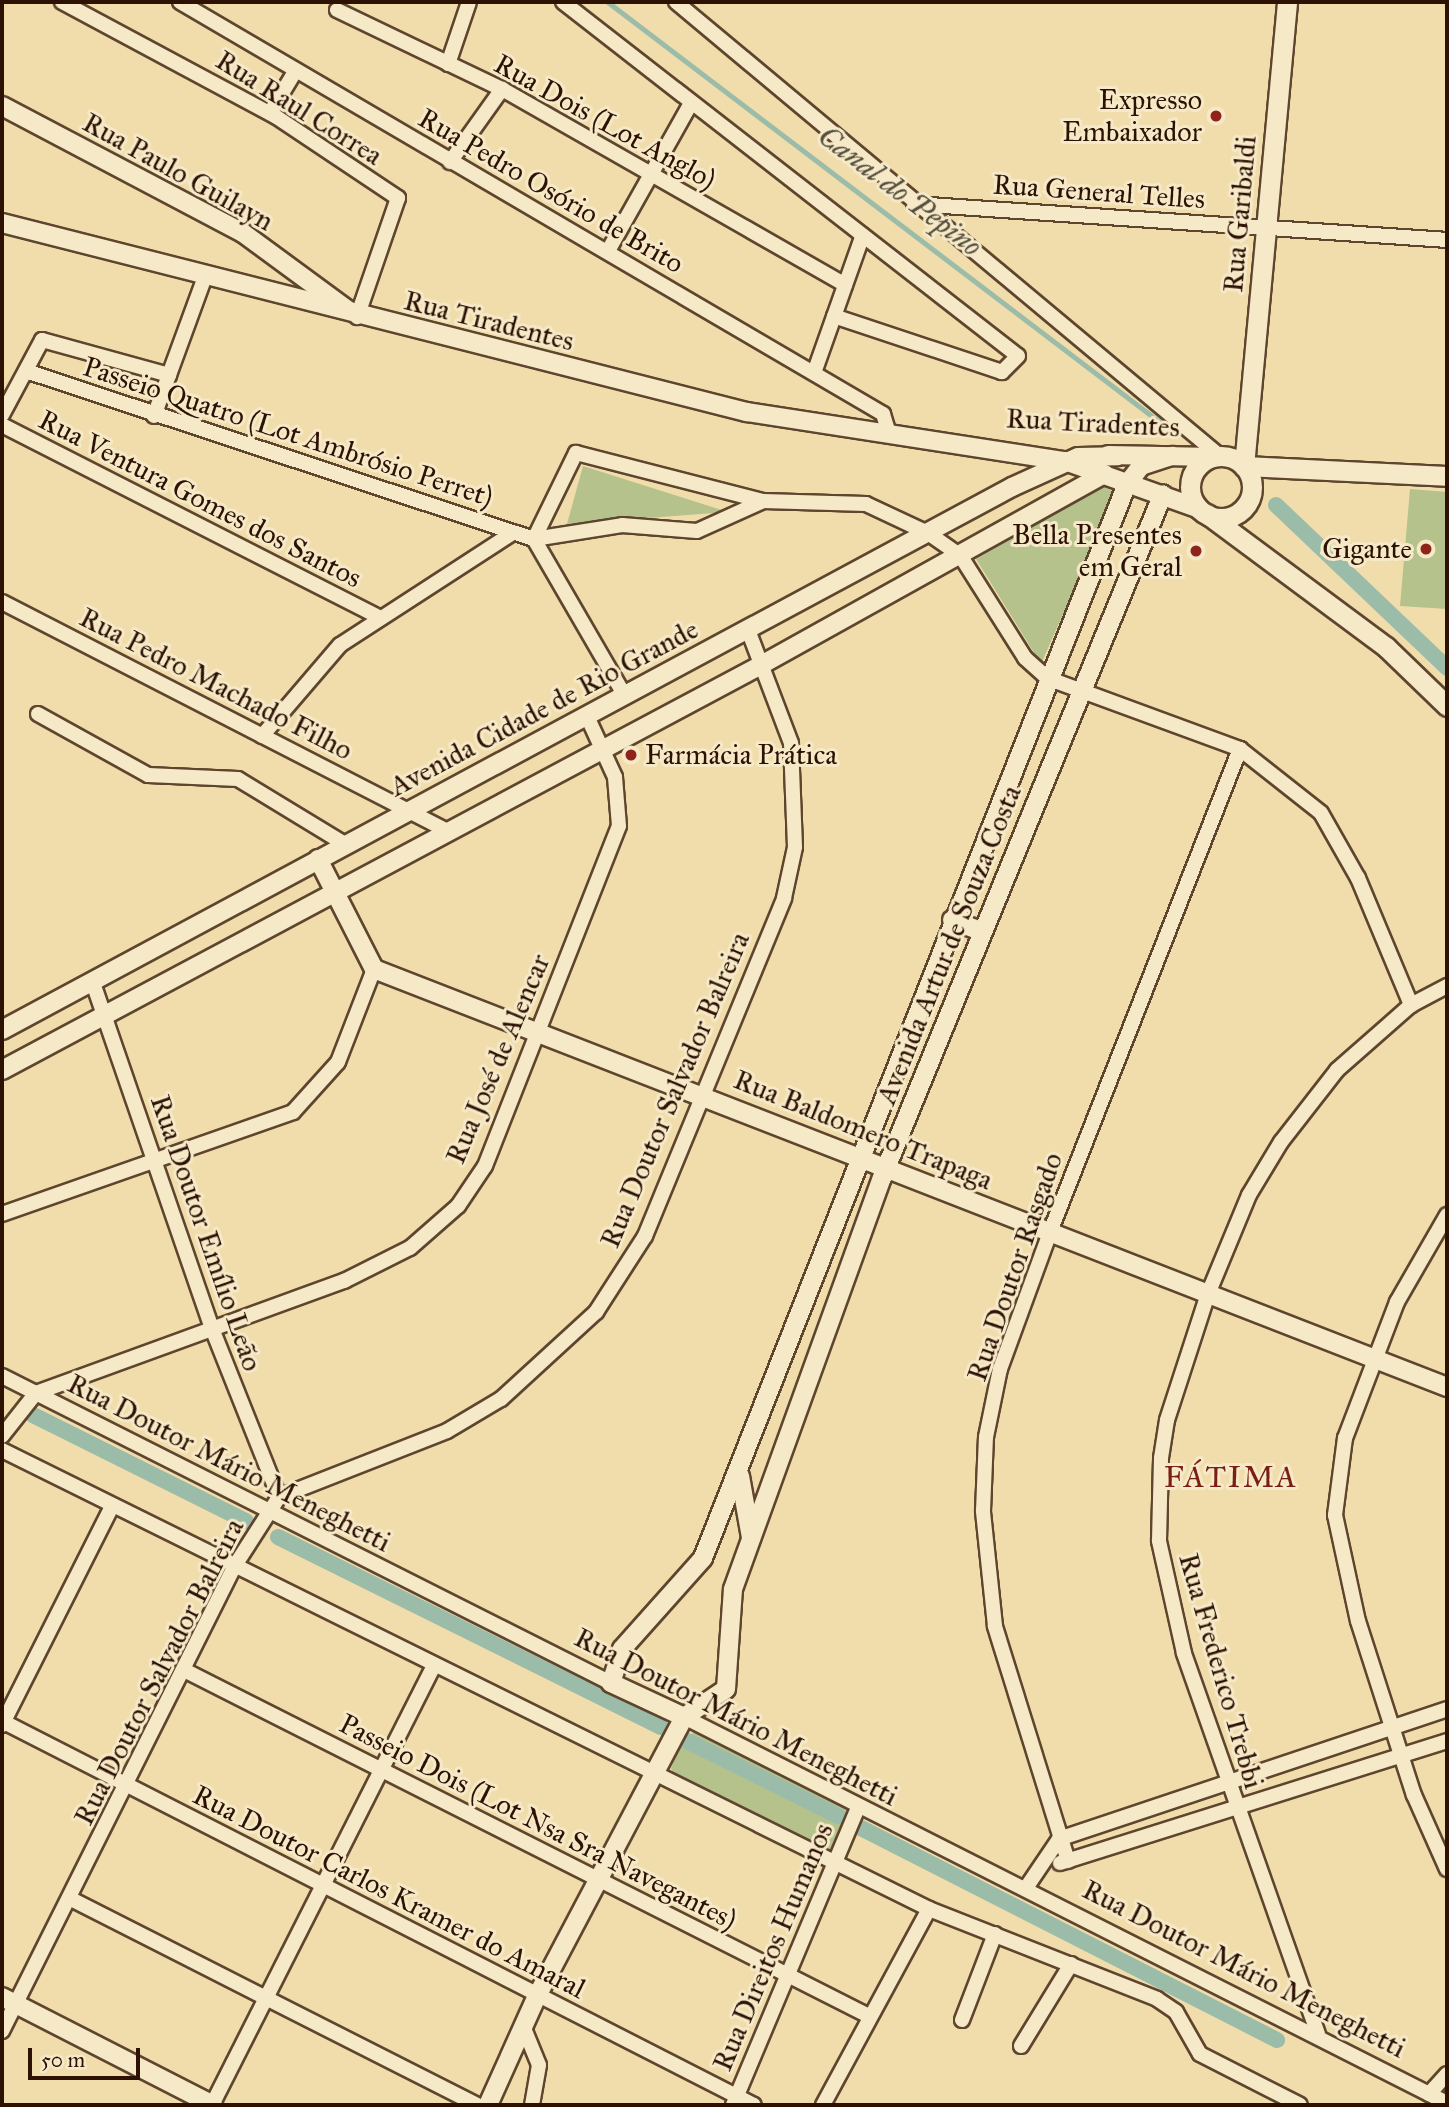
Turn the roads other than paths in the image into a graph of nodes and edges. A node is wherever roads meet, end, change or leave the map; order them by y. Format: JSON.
{"nodes":[{"id":1,"x":62,"y":2,"type":"edge"},
{"id":2,"x":180,"y":2,"type":"edge"},
{"id":3,"x":469,"y":2,"type":"edge"},
{"id":4,"x":563,"y":2,"type":"edge"},
{"id":5,"x":676,"y":2,"type":"edge"},
{"id":6,"x":1287,"y":2,"type":"edge"},
{"id":7,"x":338,"y":10,"type":"dead end"},
{"id":8,"x":448,"y":64,"type":"junction"},
{"id":9,"x":296,"y":70,"type":"junction"},
{"id":10,"x":502,"y":89,"type":"junction"},
{"id":11,"x":691,"y":103,"type":"junction"},
{"id":12,"x":2,"y":106,"type":"edge"},
{"id":13,"x":270,"y":113,"type":"junction"},
{"id":14,"x":450,"y":162,"type":"junction"},
{"id":15,"x":649,"y":175,"type":"junction"},
{"id":16,"x":914,"y":204,"type":"junction"},
{"id":17,"x":2,"y":223,"type":"edge"},
{"id":18,"x":1268,"y":229,"type":"junction"},
{"id":19,"x":863,"y":235,"type":"junction"},
{"id":20,"x":1447,"y":240,"type":"edge"},
{"id":21,"x":608,"y":251,"type":"junction"},
{"id":22,"x":204,"y":279,"type":"junction"},
{"id":23,"x":845,"y":285,"type":"junction"},
{"id":24,"x":834,"y":316,"type":"junction"},
{"id":25,"x":357,"y":317,"type":"junction"},
{"id":26,"x":26,"y":371,"type":"junction"},
{"id":27,"x":814,"y":373,"type":"junction"},
{"id":28,"x":169,"y":375,"type":"junction"},
{"id":29,"x":2,"y":415,"type":"edge"},
{"id":30,"x":153,"y":416,"type":"junction"},
{"id":31,"x":2,"y":425,"type":"edge"},
{"id":32,"x":888,"y":430,"type":"junction"},
{"id":33,"x":968,"y":443,"type":"junction"},
{"id":34,"x":1011,"y":450,"type":"junction"},
{"id":35,"x":1117,"y":456,"type":"junction"},
{"id":36,"x":1172,"y":456,"type":"junction"},
{"id":37,"x":1228,"y":459,"type":"junction"},
{"id":38,"x":1065,"y":461,"type":"junction"},
{"id":39,"x":1104,"y":474,"type":"junction"},
{"id":40,"x":1447,"y":476,"type":"edge"},
{"id":41,"x":1127,"y":484,"type":"junction"},
{"id":42,"x":1012,"y":487,"type":"junction"},
{"id":43,"x":1163,"y":494,"type":"junction"},
{"id":44,"x":763,"y":501,"type":"junction"},
{"id":45,"x":1203,"y":511,"type":"junction"},
{"id":46,"x":514,"y":532,"type":"junction"},
{"id":47,"x":928,"y":533,"type":"junction"},
{"id":48,"x":534,"y":539,"type":"junction"},
{"id":49,"x":960,"y":555,"type":"junction"},
{"id":50,"x":2,"y":602,"type":"edge"},
{"id":51,"x":377,"y":617,"type":"junction"},
{"id":52,"x":748,"y":630,"type":"junction"},
{"id":53,"x":761,"y":665,"type":"junction"},
{"id":54,"x":1046,"y":678,"type":"junction"},
{"id":55,"x":1082,"y":691,"type":"junction"},
{"id":56,"x":624,"y":694,"type":"junction"},
{"id":57,"x":1447,"y":706,"type":"edge"},
{"id":58,"x":38,"y":714,"type":"dead end"},
{"id":59,"x":587,"y":716,"type":"junction"},
{"id":60,"x":262,"y":736,"type":"junction"},
{"id":61,"x":603,"y":747,"type":"junction"},
{"id":62,"x":1240,"y":750,"type":"junction"},
{"id":63,"x":410,"y":809,"type":"junction"},
{"id":64,"x":445,"y":830,"type":"junction"},
{"id":65,"x":345,"y":844,"type":"junction"},
{"id":66,"x":318,"y":859,"type":"junction"},
{"id":67,"x":336,"y":889,"type":"junction"},
{"id":68,"x":952,"y":920,"type":"junction"},
{"id":69,"x":983,"y":932,"type":"junction"},
{"id":70,"x":374,"y":969,"type":"junction"},
{"id":71,"x":93,"y":983,"type":"junction"},
{"id":72,"x":1447,"y":986,"type":"edge"},
{"id":73,"x":1411,"y":1005,"type":"junction"},
{"id":74,"x":105,"y":1015,"type":"junction"},
{"id":75,"x":2,"y":1030,"type":"edge"},
{"id":76,"x":537,"y":1033,"type":"junction"},
{"id":77,"x":2,"y":1070,"type":"edge"},
{"id":78,"x":705,"y":1095,"type":"junction"},
{"id":79,"x":858,"y":1158,"type":"junction"},
{"id":80,"x":153,"y":1163,"type":"junction"},
{"id":81,"x":886,"y":1168,"type":"junction"},
{"id":82,"x":2,"y":1214,"type":"edge"},
{"id":83,"x":1447,"y":1215,"type":"edge"},
{"id":84,"x":1050,"y":1231,"type":"junction"},
{"id":85,"x":1208,"y":1294,"type":"junction"},
{"id":86,"x":211,"y":1326,"type":"junction"},
{"id":87,"x":1376,"y":1357,"type":"junction"},
{"id":88,"x":2,"y":1376,"type":"edge"},
{"id":89,"x":1447,"y":1387,"type":"edge"},
{"id":90,"x":36,"y":1393,"type":"junction"},
{"id":91,"x":2,"y":1436,"type":"edge"},
{"id":92,"x":2,"y":1450,"type":"edge"},
{"id":93,"x":740,"y":1476,"type":"junction"},
{"id":94,"x":279,"y":1497,"type":"junction"},
{"id":95,"x":112,"y":1506,"type":"junction"},
{"id":96,"x":267,"y":1514,"type":"junction"},
{"id":97,"x":751,"y":1539,"type":"junction"},
{"id":98,"x":234,"y":1567,"type":"junction"},
{"id":99,"x":433,"y":1667,"type":"junction"},
{"id":100,"x":186,"y":1671,"type":"junction"},
{"id":101,"x":611,"y":1683,"type":"junction"},
{"id":102,"x":1447,"y":1709,"type":"edge"},
{"id":103,"x":684,"y":1717,"type":"junction"},
{"id":104,"x":2,"y":1723,"type":"edge"},
{"id":105,"x":1393,"y":1729,"type":"junction"},
{"id":106,"x":1447,"y":1741,"type":"edge"},
{"id":107,"x":1402,"y":1757,"type":"junction"},
{"id":108,"x":381,"y":1769,"type":"junction"},
{"id":109,"x":657,"y":1775,"type":"junction"},
{"id":110,"x":1228,"y":1785,"type":"junction"},
{"id":111,"x":129,"y":1786,"type":"junction"},
{"id":112,"x":858,"y":1808,"type":"junction"},
{"id":113,"x":1235,"y":1811,"type":"junction"},
{"id":114,"x":1059,"y":1839,"type":"junction"},
{"id":115,"x":1068,"y":1861,"type":"junction"},
{"id":116,"x":834,"y":1862,"type":"junction"},
{"id":117,"x":1041,"y":1868,"type":"junction"},
{"id":118,"x":1447,"y":1870,"type":"edge"},
{"id":119,"x":602,"y":1881,"type":"junction"},
{"id":120,"x":323,"y":1886,"type":"junction"},
{"id":121,"x":1026,"y":1888,"type":"junction"},
{"id":122,"x":71,"y":1899,"type":"junction"},
{"id":123,"x":929,"y":1909,"type":"junction"},
{"id":124,"x":995,"y":1934,"type":"junction"},
{"id":125,"x":1071,"y":1964,"type":"junction"},
{"id":126,"x":786,"y":1975,"type":"junction"},
{"id":127,"x":537,"y":1996,"type":"junction"},
{"id":128,"x":266,"y":1998,"type":"junction"},
{"id":129,"x":9,"y":2000,"type":"edge"},
{"id":130,"x":869,"y":2016,"type":"junction"},
{"id":131,"x":962,"y":2021,"type":"dead end"},
{"id":132,"x":523,"y":2026,"type":"junction"},
{"id":133,"x":2,"y":2031,"type":"edge"},
{"id":134,"x":1318,"y":2034,"type":"junction"},
{"id":135,"x":1021,"y":2046,"type":"dead end"},
{"id":136,"x":1447,"y":2074,"type":"edge"},
{"id":137,"x":1429,"y":2094,"type":"junction"},
{"id":138,"x":735,"y":2101,"type":"edge"},
{"id":139,"x":1447,"y":2103,"type":"edge"},
{"id":140,"x":213,"y":2105,"type":"edge"},
{"id":141,"x":477,"y":2105,"type":"edge"},
{"id":142,"x":488,"y":2105,"type":"edge"},
{"id":143,"x":532,"y":2105,"type":"edge"},
{"id":144,"x":754,"y":2105,"type":"edge"},
{"id":145,"x":823,"y":2105,"type":"edge"},
{"id":146,"x":1300,"y":2105,"type":"edge"}],
"edges":[{"from":1,"to":13,"type":"street","name":"Rua Raul Correa"},
{"from":2,"to":9,"type":"street","name":"Rua Pedro Osório de Brito"},
{"from":3,"to":8,"type":"street"},
{"from":4,"to":11,"type":"street"},
{"from":5,"to":16,"type":"street"},
{"from":6,"to":18,"type":"main road","name":"Rua Garibaldi"},
{"from":7,"to":8,"type":"street","name":"Rua Dois (Lot Anglo)"},
{"from":8,"to":10,"type":"street","name":"Rua Dois (Lot Anglo)"},
{"from":9,"to":13,"type":"street"},
{"from":9,"to":14,"type":"street","name":"Rua Pedro Osório de Brito"},
{"from":10,"to":14,"type":"street"},
{"from":10,"to":15,"type":"street","name":"Rua Dois (Lot Anglo)"},
{"from":11,"to":15,"type":"street"},
{"from":11,"to":19,"type":"street"},
{"from":12,"to":25,"type":"street","name":"Rua Paulo Guilayn"},
{"from":13,"to":25,"type":"street","name":"Rua Raul Correa"},
{"from":14,"to":21,"type":"street","name":"Rua Pedro Osório de Brito"},
{"from":15,"to":21,"type":"street"},
{"from":15,"to":23,"type":"street","name":"Rua Dois (Lot Anglo)"},
{"from":16,"to":18,"type":"street","name":"Rua General Telles"},
{"from":16,"to":37,"type":"street"},
{"from":17,"to":22,"type":"street","name":"Rua Tiradentes"},
{"from":18,"to":20,"type":"street","name":"Rua General Telles"},
{"from":18,"to":37,"type":"main road","name":"Rua Garibaldi"},
{"from":19,"to":23,"type":"street"},
{"from":19,"to":24,"type":"street"},
{"from":21,"to":27,"type":"street","name":"Rua Pedro Osório de Brito"},
{"from":22,"to":25,"type":"street","name":"Rua Tiradentes"},
{"from":22,"to":28,"type":"street"},
{"from":23,"to":24,"type":"street"},
{"from":24,"to":27,"type":"street"},
{"from":25,"to":32,"type":"street","name":"Rua Tiradentes"},
{"from":26,"to":28,"type":"street"},
{"from":26,"to":29,"type":"street"},
{"from":26,"to":30,"type":"street","name":"Passeio Quatro (Lot Ambrósio Perret)"},
{"from":27,"to":32,"type":"street","name":"Rua Pedro Osório de Brito"},
{"from":28,"to":30,"type":"street"},
{"from":30,"to":46,"type":"street","name":"Passeio Quatro (Lot Ambrósio Perret)"},
{"from":31,"to":51,"type":"street","name":"Rua Ventura Gomes dos Santos"},
{"from":32,"to":33,"type":"street","name":"Rua Tiradentes"},
{"from":33,"to":34,"type":"street","name":"Rua Tiradentes"},
{"from":33,"to":35,"type":"street","name":"Rua Tiradentes"},
{"from":34,"to":38,"type":"street","name":"Rua Tiradentes"},
{"from":34,"to":42,"type":"street"},
{"from":35,"to":36,"type":"street","name":"Rua Tiradentes"},
{"from":35,"to":38,"type":"street","name":"Avenida Cidade de Rio Grande"},
{"from":36,"to":37,"type":"street","name":"Rua Tiradentes"},
{"from":36,"to":41,"type":"street","name":"Avenida Artur de Souza Costa"},
{"from":37,"to":40,"type":"main road","name":"Rua Tiradentes"},
{"from":37,"to":45,"type":"main road"},
{"from":37,"to":45,"type":"main road"},
{"from":38,"to":39,"type":"street","name":"Rua Tiradentes"},
{"from":38,"to":42,"type":"street","name":"Avenida Cidade de Rio Grande"},
{"from":39,"to":41,"type":"street","name":"Rua Tiradentes"},
{"from":39,"to":49,"type":"street"},
{"from":41,"to":43,"type":"street","name":"Rua Tiradentes"},
{"from":41,"to":54,"type":"street","name":"Avenida Artur de Souza Costa"},
{"from":42,"to":47,"type":"street","name":"Avenida Cidade de Rio Grande"},
{"from":43,"to":45,"type":"street","name":"Rua Tiradentes"},
{"from":43,"to":55,"type":"street","name":"Avenida Artur de Souza Costa"},
{"from":44,"to":47,"type":"street"},
{"from":44,"to":48,"type":"street"},
{"from":44,"to":48,"type":"street"},
{"from":45,"to":57,"type":"main road"},
{"from":46,"to":48,"type":"street","name":"Passeio Quatro (Lot Ambrósio Perret)"},
{"from":46,"to":51,"type":"street"},
{"from":47,"to":49,"type":"street"},
{"from":47,"to":52,"type":"street","name":"Avenida Cidade de Rio Grande"},
{"from":48,"to":56,"type":"street"},
{"from":49,"to":53,"type":"street"},
{"from":49,"to":54,"type":"street"},
{"from":50,"to":60,"type":"street","name":"Rua Pedro Machado Filho"},
{"from":51,"to":60,"type":"street"},
{"from":52,"to":53,"type":"street","name":"Rua Doutor Salvador Balreira"},
{"from":52,"to":56,"type":"street","name":"Avenida Cidade de Rio Grande"},
{"from":53,"to":61,"type":"street"},
{"from":53,"to":78,"type":"street","name":"Rua Doutor Salvador Balreira"},
{"from":54,"to":55,"type":"street"},
{"from":54,"to":68,"type":"street","name":"Avenida Artur de Souza Costa"},
{"from":55,"to":62,"type":"street"},
{"from":55,"to":69,"type":"street","name":"Avenida Artur de Souza Costa"},
{"from":56,"to":59,"type":"street","name":"Avenida Cidade de Rio Grande"},
{"from":58,"to":65,"type":"street"},
{"from":59,"to":61,"type":"street","name":"Rua José de Alencar"},
{"from":59,"to":63,"type":"street","name":"Avenida Cidade de Rio Grande"},
{"from":60,"to":63,"type":"street","name":"Rua Pedro Machado Filho"},
{"from":61,"to":64,"type":"street"},
{"from":61,"to":76,"type":"street","name":"Rua José de Alencar"},
{"from":62,"to":73,"type":"street"},
{"from":62,"to":84,"type":"street","name":"Rua Doutor Rasgado"},
{"from":63,"to":64,"type":"street","name":"Rua Pedro Machado Filho"},
{"from":63,"to":65,"type":"street","name":"Avenida Cidade de Rio Grande"},
{"from":64,"to":67,"type":"street"},
{"from":65,"to":66,"type":"street","name":"Avenida Cidade de Rio Grande"},
{"from":66,"to":67,"type":"street"},
{"from":66,"to":71,"type":"street","name":"Avenida Cidade de Rio Grande"},
{"from":67,"to":70,"type":"street"},
{"from":67,"to":74,"type":"street"},
{"from":68,"to":69,"type":"street"},
{"from":68,"to":79,"type":"street","name":"Avenida Artur de Souza Costa"},
{"from":69,"to":81,"type":"street","name":"Avenida Artur de Souza Costa"},
{"from":70,"to":76,"type":"street","name":"Rua Baldomero Trapaga"},
{"from":70,"to":80,"type":"street"},
{"from":71,"to":74,"type":"street","name":"Rua Doutor Emílio Leão"},
{"from":71,"to":75,"type":"street","name":"Avenida Cidade de Rio Grande"},
{"from":72,"to":73,"type":"street","name":"Rua Frederico Trebbi"},
{"from":73,"to":85,"type":"street","name":"Rua Frederico Trebbi"},
{"from":74,"to":77,"type":"street"},
{"from":74,"to":80,"type":"street","name":"Rua Doutor Emílio Leão"},
{"from":76,"to":78,"type":"street","name":"Rua Baldomero Trapaga"},
{"from":76,"to":86,"type":"street","name":"Rua José de Alencar"},
{"from":78,"to":79,"type":"street","name":"Rua Baldomero Trapaga"},
{"from":78,"to":94,"type":"street","name":"Rua Doutor Salvador Balreira"},
{"from":79,"to":81,"type":"street","name":"Rua Baldomero Trapaga"},
{"from":79,"to":93,"type":"street","name":"Avenida Artur de Souza Costa"},
{"from":80,"to":82,"type":"street"},
{"from":80,"to":86,"type":"street","name":"Rua Doutor Emílio Leão"},
{"from":81,"to":84,"type":"street","name":"Rua Baldomero Trapaga"},
{"from":81,"to":97,"type":"street","name":"Avenida Artur de Souza Costa"},
{"from":83,"to":87,"type":"street"},
{"from":84,"to":85,"type":"street","name":"Rua Baldomero Trapaga"},
{"from":84,"to":114,"type":"street","name":"Rua Doutor Rasgado"},
{"from":85,"to":87,"type":"street","name":"Rua Baldomero Trapaga"},
{"from":85,"to":110,"type":"street","name":"Rua Frederico Trebbi"},
{"from":86,"to":90,"type":"street","name":"Rua José de Alencar"},
{"from":86,"to":94,"type":"street","name":"Rua Doutor Emílio Leão"},
{"from":87,"to":89,"type":"street","name":"Rua Baldomero Trapaga"},
{"from":87,"to":105,"type":"street"},
{"from":88,"to":90,"type":"street","name":"Rua Doutor Mário Meneghetti"},
{"from":90,"to":91,"type":"street"},
{"from":90,"to":96,"type":"street","name":"Rua Doutor Mário Meneghetti"},
{"from":92,"to":95,"type":"street"},
{"from":93,"to":97,"type":"street","name":"Avenida Artur de Souza Costa"},
{"from":93,"to":101,"type":"street","name":"Avenida Artur de Souza Costa"},
{"from":94,"to":96,"type":"street","name":"Rua Doutor Salvador Balreira"},
{"from":95,"to":98,"type":"street"},
{"from":95,"to":104,"type":"street"},
{"from":96,"to":98,"type":"street","name":"Rua Doutor Salvador Balreira"},
{"from":96,"to":101,"type":"street","name":"Rua Doutor Mário Meneghetti"},
{"from":97,"to":103,"type":"street","name":"Avenida Artur de Souza Costa"},
{"from":98,"to":99,"type":"street"},
{"from":98,"to":100,"type":"street","name":"Rua Doutor Salvador Balreira"},
{"from":99,"to":108,"type":"street"},
{"from":99,"to":109,"type":"street"},
{"from":100,"to":108,"type":"street","name":"Passeio Dois (Lot Nsa Sra Navegantes)"},
{"from":100,"to":111,"type":"street","name":"Rua Doutor Salvador Balreira"},
{"from":101,"to":103,"type":"street","name":"Rua Doutor Mário Meneghetti"},
{"from":102,"to":105,"type":"street"},
{"from":103,"to":109,"type":"street"},
{"from":103,"to":112,"type":"street","name":"Rua Doutor Mário Meneghetti"},
{"from":104,"to":111,"type":"street","name":"Rua Doutor Carlos Kramer do Amaral"},
{"from":105,"to":107,"type":"street"},
{"from":105,"to":110,"type":"street"},
{"from":106,"to":107,"type":"street"},
{"from":107,"to":113,"type":"street"},
{"from":107,"to":118,"type":"street"},
{"from":108,"to":119,"type":"street","name":"Passeio Dois (Lot Nsa Sra Navegantes)"},
{"from":108,"to":120,"type":"street"},
{"from":109,"to":116,"type":"street"},
{"from":109,"to":119,"type":"street"},
{"from":110,"to":113,"type":"street","name":"Rua Frederico Trebbi"},
{"from":110,"to":114,"type":"street"},
{"from":111,"to":120,"type":"street","name":"Rua Doutor Carlos Kramer do Amaral"},
{"from":111,"to":122,"type":"street","name":"Rua Doutor Salvador Balreira"},
{"from":112,"to":116,"type":"street","name":"Rua Direitos Humanos"},
{"from":112,"to":121,"type":"street","name":"Rua Doutor Mário Meneghetti"},
{"from":113,"to":115,"type":"street"},
{"from":113,"to":134,"type":"street","name":"Rua Frederico Trebbi"},
{"from":114,"to":115,"type":"street","name":"Rua Doutor Rasgado"},
{"from":114,"to":117,"type":"street"},
{"from":115,"to":117,"type":"street"},
{"from":116,"to":123,"type":"street"},
{"from":116,"to":126,"type":"street","name":"Rua Direitos Humanos"},
{"from":117,"to":121,"type":"street"},
{"from":119,"to":126,"type":"street","name":"Passeio Dois (Lot Nsa Sra Navegantes)"},
{"from":119,"to":127,"type":"street"},
{"from":120,"to":127,"type":"street","name":"Rua Doutor Carlos Kramer do Amaral"},
{"from":120,"to":128,"type":"street"},
{"from":121,"to":134,"type":"street","name":"Rua Doutor Mário Meneghetti"},
{"from":122,"to":128,"type":"street"},
{"from":122,"to":129,"type":"street","name":"Rua Doutor Salvador Balreira"},
{"from":123,"to":124,"type":"street"},
{"from":123,"to":130,"type":"street"},
{"from":124,"to":125,"type":"street"},
{"from":124,"to":131,"type":"street"},
{"from":125,"to":135,"type":"street"},
{"from":125,"to":146,"type":"street"},
{"from":126,"to":130,"type":"street","name":"Passeio Dois (Lot Nsa Sra Navegantes)"},
{"from":126,"to":138,"type":"street","name":"Rua Direitos Humanos"},
{"from":127,"to":132,"type":"street"},
{"from":127,"to":138,"type":"street","name":"Rua Doutor Carlos Kramer do Amaral"},
{"from":128,"to":140,"type":"street"},
{"from":128,"to":141,"type":"street"},
{"from":129,"to":133,"type":"street","name":"Rua Doutor Salvador Balreira"},
{"from":129,"to":140,"type":"street"},
{"from":130,"to":145,"type":"street"},
{"from":132,"to":142,"type":"street"},
{"from":132,"to":143,"type":"street"},
{"from":134,"to":137,"type":"street","name":"Rua Doutor Mário Meneghetti"},
{"from":136,"to":137,"type":"street"},
{"from":137,"to":139,"type":"street","name":"Rua Doutor Mário Meneghetti"},
{"from":138,"to":144,"type":"street","name":"Rua Doutor Carlos Kramer do Amaral"}]}
